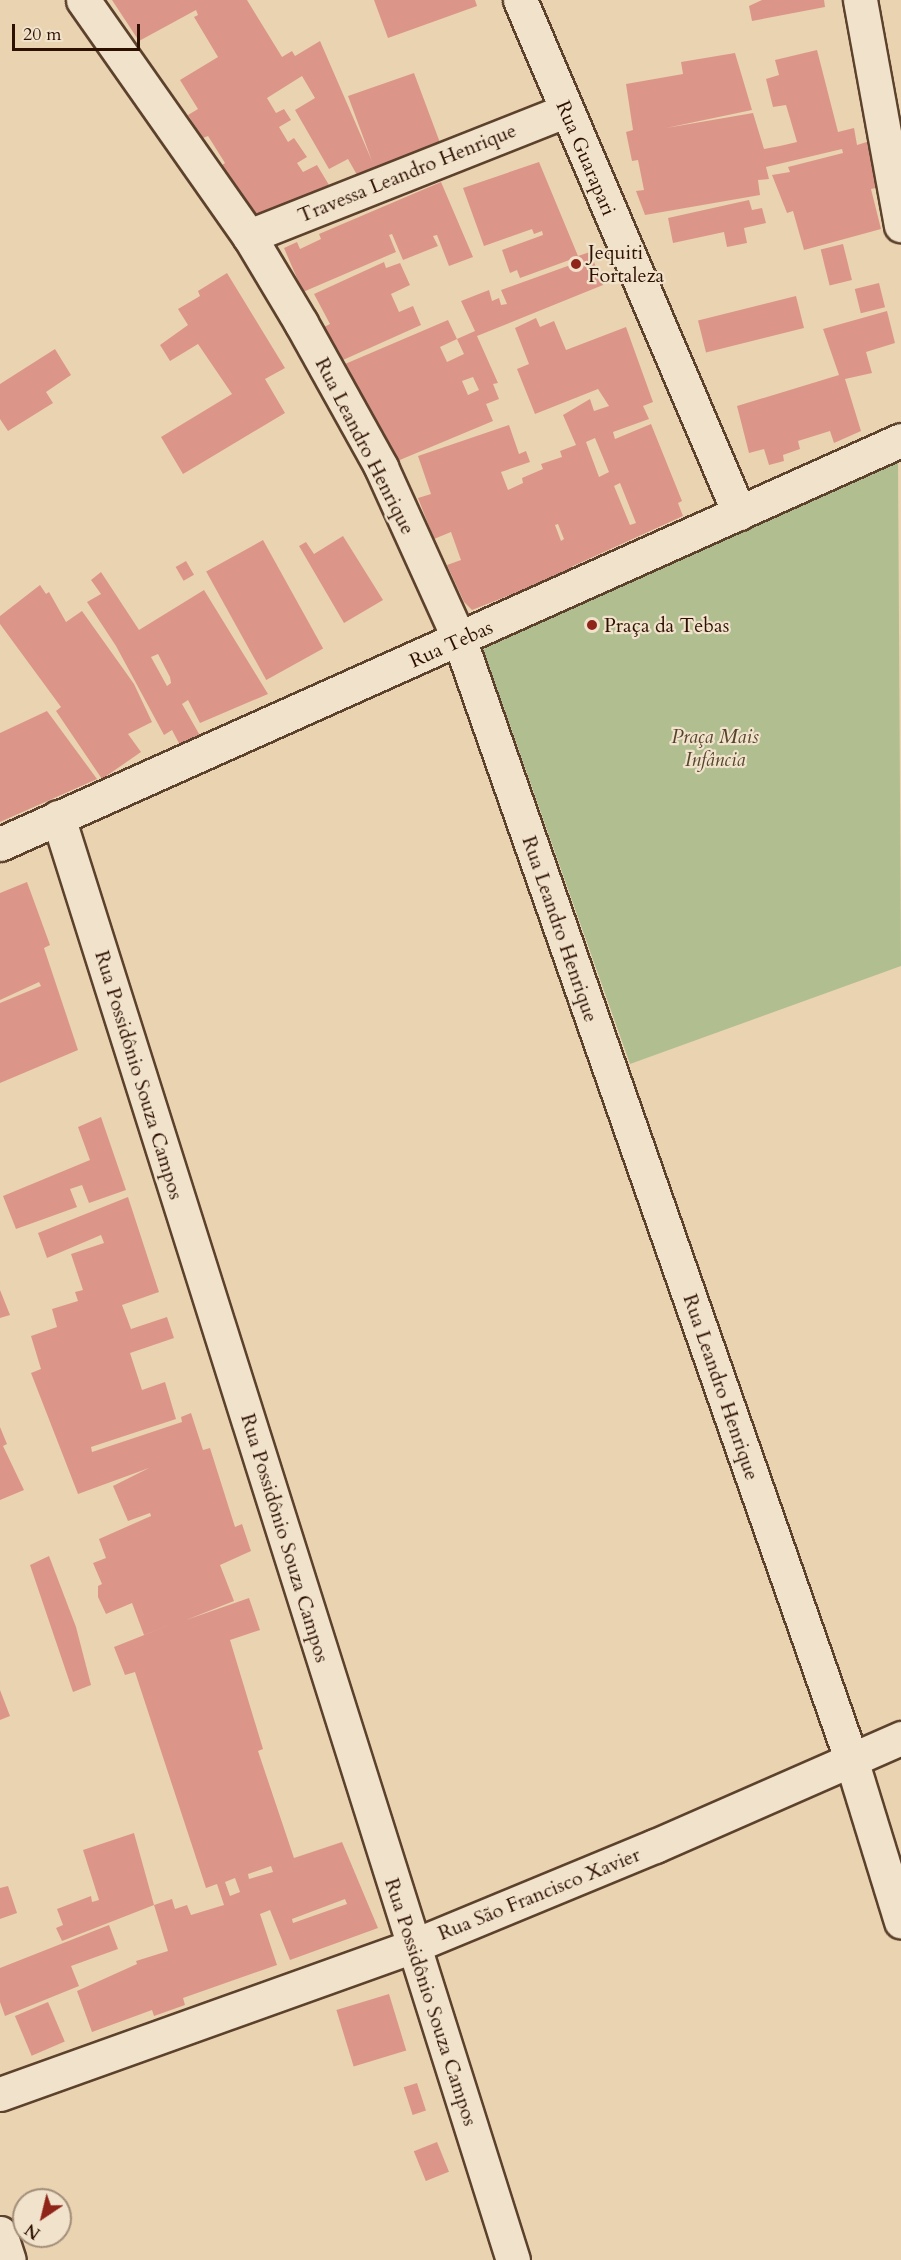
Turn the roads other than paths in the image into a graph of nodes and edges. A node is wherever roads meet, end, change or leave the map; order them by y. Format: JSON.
{"nodes":[{"id":1,"x":83,"y":0,"type":"edge"},
{"id":2,"x":520,"y":0,"type":"edge"},
{"id":3,"x":860,"y":0,"type":"edge"},
{"id":4,"x":566,"y":111,"type":"junction"},
{"id":5,"x":901,"y":225,"type":"edge"},
{"id":6,"x":249,"y":236,"type":"junction"},
{"id":7,"x":901,"y":442,"type":"edge"},
{"id":8,"x":739,"y":513,"type":"junction"},
{"id":9,"x":460,"y":640,"type":"junction"},
{"id":10,"x":58,"y":817,"type":"junction"},
{"id":11,"x":0,"y":844,"type":"edge"},
{"id":12,"x":901,"y":1738,"type":"edge"},
{"id":13,"x":851,"y":1759,"type":"junction"},
{"id":14,"x":901,"y":1922,"type":"edge"},
{"id":15,"x":413,"y":1946,"type":"junction"},
{"id":16,"x":0,"y":2094,"type":"edge"},
{"id":17,"x":0,"y":2233,"type":"edge"},
{"id":18,"x":9,"y":2260,"type":"edge"},
{"id":19,"x":513,"y":2260,"type":"edge"}],
"edges":[{"from":1,"to":6,"type":"street","name":"Rua Leandro Henrique"},
{"from":2,"to":4,"type":"street","name":"Rua Guarapari"},
{"from":3,"to":5,"type":"street"},
{"from":4,"to":6,"type":"street","name":"Travessa Leandro Henrique"},
{"from":4,"to":8,"type":"street","name":"Rua Guarapari"},
{"from":6,"to":9,"type":"street","name":"Rua Leandro Henrique"},
{"from":7,"to":8,"type":"street","name":"Rua Tebas"},
{"from":8,"to":9,"type":"street","name":"Rua Tebas"},
{"from":9,"to":10,"type":"street","name":"Rua Tebas"},
{"from":9,"to":13,"type":"street","name":"Rua Leandro Henrique"},
{"from":10,"to":11,"type":"street","name":"Rua Tebas"},
{"from":10,"to":15,"type":"street","name":"Rua Possidônio Souza Campos"},
{"from":12,"to":13,"type":"street","name":"Rua São Francisco Xavier"},
{"from":13,"to":14,"type":"street","name":"Rua Leandro Henrique"},
{"from":13,"to":15,"type":"street","name":"Rua São Francisco Xavier"},
{"from":15,"to":16,"type":"street","name":"Rua São Francisco Xavier"},
{"from":15,"to":19,"type":"street","name":"Rua Possidônio Souza Campos"},
{"from":17,"to":18,"type":"street"}]}
